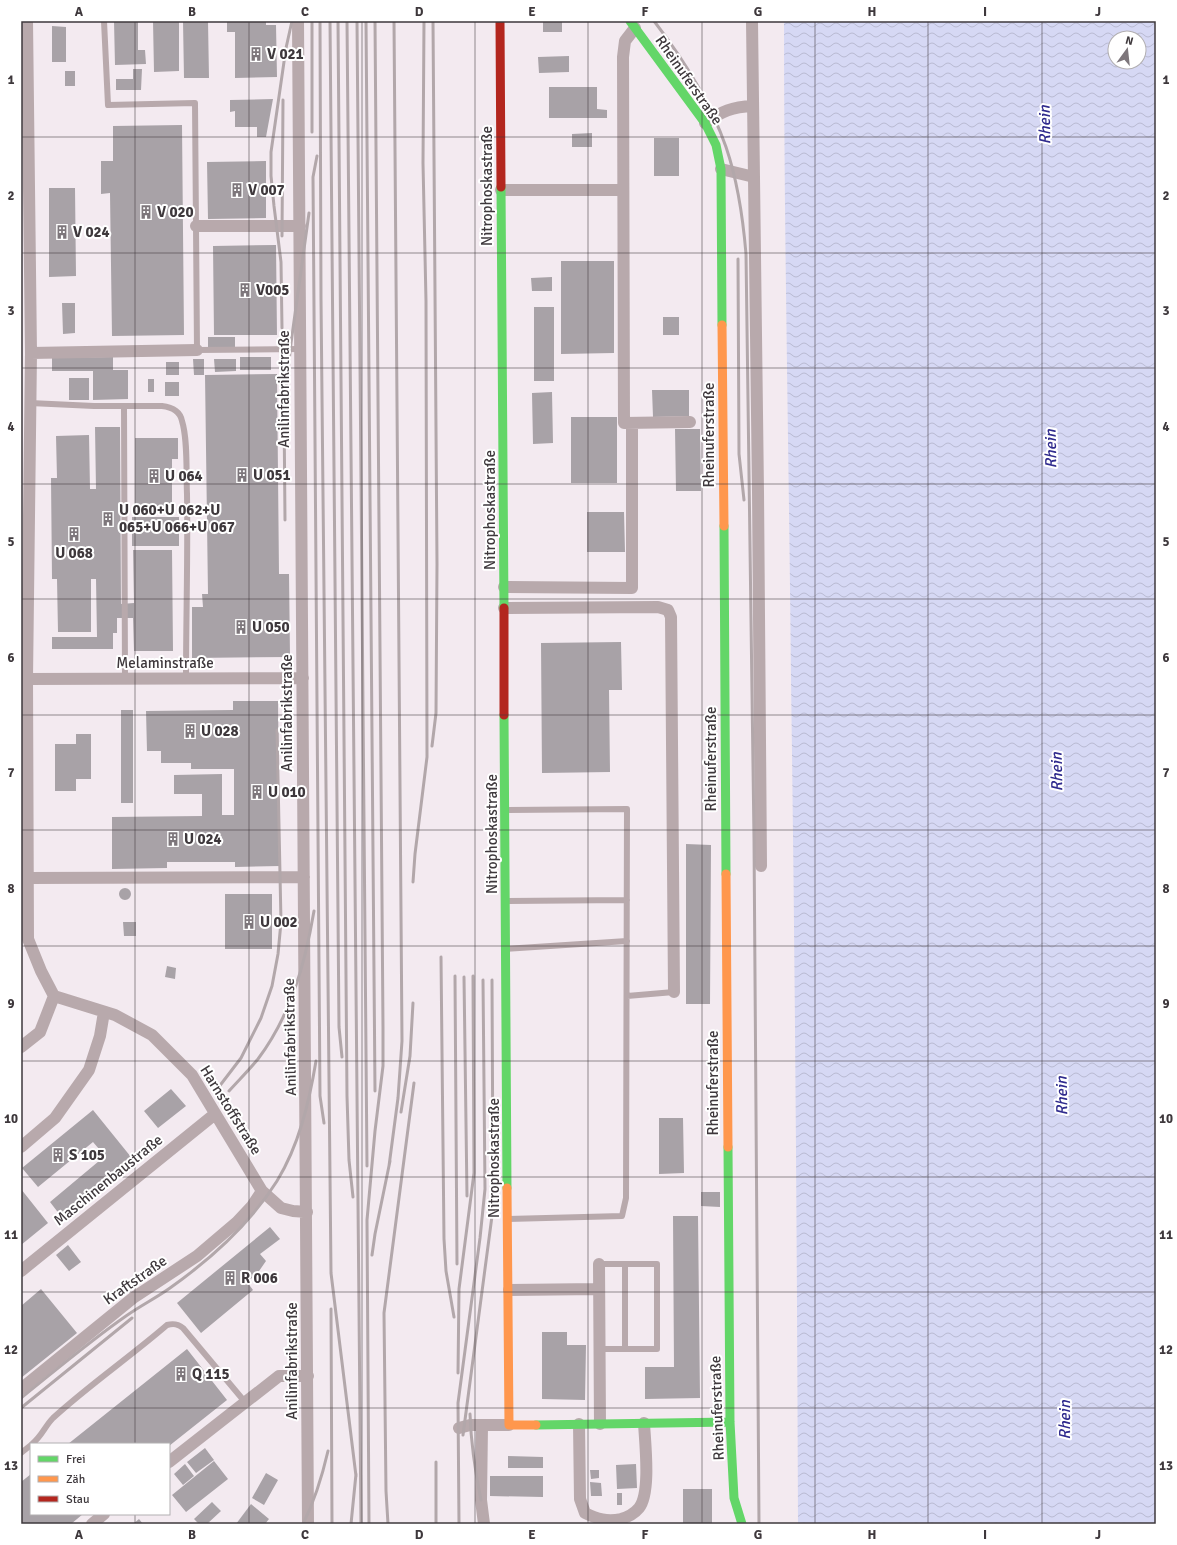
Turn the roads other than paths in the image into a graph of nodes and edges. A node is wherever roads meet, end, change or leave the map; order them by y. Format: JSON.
{"nodes":[{"id":1,"x":27,"y":21,"type":"edge"},
{"id":2,"x":104,"y":21,"type":"edge"},
{"id":3,"x":298,"y":21,"type":"edge"},
{"id":4,"x":500,"y":21,"type":"edge"},
{"id":5,"x":752,"y":21,"type":"edge"},
{"id":6,"x":632,"y":24,"type":"edge"},
{"id":7,"x":752,"y":106,"type":"junction"},
{"id":8,"x":705,"y":123,"type":"junction"},
{"id":9,"x":721,"y":169,"type":"junction"},
{"id":10,"x":754,"y":178,"type":"junction"},
{"id":11,"x":501,"y":190,"type":"junction"},
{"id":12,"x":623,"y":190,"type":"junction"},
{"id":13,"x":196,"y":226,"type":"junction"},
{"id":14,"x":300,"y":226,"type":"junction"},
{"id":15,"x":26,"y":227,"type":"edge"},
{"id":16,"x":300,"y":349,"type":"junction"},
{"id":17,"x":197,"y":350,"type":"junction"},
{"id":18,"x":31,"y":353,"type":"junction"},
{"id":19,"x":30,"y":404,"type":"junction"},
{"id":20,"x":124,"y":406,"type":"junction"},
{"id":21,"x":690,"y":422,"type":"dead end"},
{"id":22,"x":632,"y":423,"type":"junction"},
{"id":23,"x":24,"y":549,"type":"edge"},
{"id":24,"x":504,"y":587,"type":"junction"},
{"id":25,"x":632,"y":588,"type":"junction"},
{"id":26,"x":631,"y":606,"type":"junction"},
{"id":27,"x":504,"y":608,"type":"junction"},
{"id":28,"x":303,"y":678,"type":"junction"},
{"id":29,"x":27,"y":679,"type":"junction"},
{"id":30,"x":124,"y":679,"type":"junction"},
{"id":31,"x":186,"y":679,"type":"junction"},
{"id":32,"x":506,"y":810,"type":"junction"},
{"id":33,"x":24,"y":826,"type":"edge"},
{"id":34,"x":760,"y":866,"type":"dead end"},
{"id":35,"x":304,"y":877,"type":"junction"},
{"id":36,"x":28,"y":878,"type":"junction"},
{"id":37,"x":627,"y":900,"type":"junction"},
{"id":38,"x":506,"y":901,"type":"junction"},
{"id":39,"x":627,"y":941,"type":"junction"},
{"id":40,"x":506,"y":949,"type":"junction"},
{"id":41,"x":674,"y":992,"type":"joint"},
{"id":42,"x":54,"y":996,"type":"junction"},
{"id":43,"x":627,"y":996,"type":"junction"},
{"id":44,"x":104,"y":1012,"type":"junction"},
{"id":45,"x":21,"y":1047,"type":"edge"},
{"id":46,"x":215,"y":1114,"type":"junction"},
{"id":47,"x":21,"y":1147,"type":"edge"},
{"id":48,"x":262,"y":1191,"type":"junction"},
{"id":49,"x":307,"y":1212,"type":"junction"},
{"id":50,"x":508,"y":1219,"type":"junction"},
{"id":51,"x":599,"y":1264,"type":"joint"},
{"id":52,"x":624,"y":1264,"type":"junction"},
{"id":53,"x":21,"y":1271,"type":"edge"},
{"id":54,"x":599,"y":1289,"type":"junction"},
{"id":55,"x":509,"y":1290,"type":"junction"},
{"id":56,"x":599,"y":1349,"type":"junction"},
{"id":57,"x":625,"y":1349,"type":"junction"},
{"id":58,"x":308,"y":1376,"type":"junction"},
{"id":59,"x":21,"y":1389,"type":"edge"},
{"id":60,"x":245,"y":1402,"type":"junction"},
{"id":61,"x":730,"y":1422,"type":"junction"},
{"id":62,"x":644,"y":1423,"type":"junction"},
{"id":63,"x":580,"y":1424,"type":"junction"},
{"id":64,"x":600,"y":1424,"type":"junction"},
{"id":65,"x":509,"y":1425,"type":"junction"},
{"id":66,"x":482,"y":1426,"type":"junction"},
{"id":67,"x":459,"y":1428,"type":"dead end"},
{"id":68,"x":33,"y":1443,"type":"edge"},
{"id":69,"x":30,"y":1446,"type":"edge"},
{"id":70,"x":21,"y":1453,"type":"edge"},
{"id":71,"x":170,"y":1461,"type":"edge"},
{"id":72,"x":103,"y":1515,"type":"edge"},
{"id":73,"x":595,"y":1521,"type":"edge"},
{"id":74,"x":92,"y":1524,"type":"edge"},
{"id":75,"x":308,"y":1524,"type":"edge"},
{"id":76,"x":484,"y":1524,"type":"edge"},
{"id":77,"x":742,"y":1524,"type":"edge"}],
"edges":[{"from":1,"to":15,"type":"street"},
{"from":2,"to":13,"type":"lane"},
{"from":3,"to":14,"type":"street","name":"Anilinfabrikstraße"},
{"from":4,"to":11,"type":"street","name":"Nitrophoskastraße"},
{"from":5,"to":7,"type":"street"},
{"from":6,"to":8,"type":"street","name":"Rheinuferstraße"},
{"from":6,"to":12,"type":"street"},
{"from":7,"to":8,"type":"street"},
{"from":7,"to":10,"type":"street"},
{"from":8,"to":9,"type":"street","name":"Rheinuferstraße"},
{"from":9,"to":10,"type":"street"},
{"from":9,"to":61,"type":"street","name":"Rheinuferstraße"},
{"from":10,"to":34,"type":"street"},
{"from":11,"to":12,"type":"street"},
{"from":11,"to":24,"type":"street","name":"Nitrophoskastraße"},
{"from":12,"to":22,"type":"street"},
{"from":13,"to":14,"type":"street"},
{"from":13,"to":17,"type":"lane"},
{"from":14,"to":16,"type":"street","name":"Anilinfabrikstraße"},
{"from":15,"to":18,"type":"street"},
{"from":16,"to":17,"type":"lane"},
{"from":16,"to":28,"type":"street","name":"Anilinfabrikstraße"},
{"from":17,"to":18,"type":"street"},
{"from":18,"to":19,"type":"street"},
{"from":19,"to":20,"type":"lane"},
{"from":19,"to":23,"type":"street"},
{"from":20,"to":30,"type":"lane"},
{"from":20,"to":31,"type":"lane"},
{"from":21,"to":22,"type":"street"},
{"from":22,"to":25,"type":"street"},
{"from":23,"to":29,"type":"street"},
{"from":24,"to":25,"type":"street"},
{"from":24,"to":27,"type":"street","name":"Nitrophoskastraße"},
{"from":25,"to":26,"type":"street"},
{"from":26,"to":27,"type":"street"},
{"from":26,"to":41,"type":"street"},
{"from":27,"to":32,"type":"street","name":"Nitrophoskastraße"},
{"from":28,"to":31,"type":"street","name":"Melaminstraße"},
{"from":28,"to":35,"type":"street","name":"Anilinfabrikstraße"},
{"from":29,"to":30,"type":"street","name":"Melaminstraße"},
{"from":29,"to":33,"type":"street"},
{"from":30,"to":31,"type":"street","name":"Melaminstraße"},
{"from":32,"to":37,"type":"lane"},
{"from":32,"to":38,"type":"street","name":"Nitrophoskastraße"},
{"from":33,"to":36,"type":"street"},
{"from":35,"to":36,"type":"street"},
{"from":35,"to":49,"type":"street","name":"Anilinfabrikstraße"},
{"from":36,"to":42,"type":"street"},
{"from":37,"to":38,"type":"lane"},
{"from":37,"to":39,"type":"lane"},
{"from":38,"to":40,"type":"street","name":"Nitrophoskastraße"},
{"from":39,"to":40,"type":"lane"},
{"from":39,"to":43,"type":"lane"},
{"from":40,"to":50,"type":"street","name":"Nitrophoskastraße"},
{"from":41,"to":43,"type":"lane"},
{"from":42,"to":44,"type":"street","name":"Harnstoffstraße"},
{"from":42,"to":45,"type":"street"},
{"from":43,"to":50,"type":"lane"},
{"from":44,"to":46,"type":"street","name":"Harnstoffstraße"},
{"from":44,"to":47,"type":"street"},
{"from":46,"to":48,"type":"street","name":"Harnstoffstraße"},
{"from":46,"to":53,"type":"street","name":"Maschinenbaustraße"},
{"from":48,"to":49,"type":"street","name":"Harnstoffstraße"},
{"from":48,"to":59,"type":"street","name":"Kraftstraße"},
{"from":49,"to":58,"type":"street","name":"Anilinfabrikstraße"},
{"from":50,"to":55,"type":"street","name":"Nitrophoskastraße"},
{"from":51,"to":52,"type":"lane"},
{"from":51,"to":54,"type":"street"},
{"from":52,"to":57,"type":"lane"},
{"from":52,"to":57,"type":"lane"},
{"from":54,"to":55,"type":"street"},
{"from":54,"to":56,"type":"street"},
{"from":55,"to":65,"type":"street","name":"Nitrophoskastraße"},
{"from":56,"to":57,"type":"lane"},
{"from":56,"to":64,"type":"street"},
{"from":58,"to":60,"type":"street"},
{"from":58,"to":75,"type":"street","name":"Anilinfabrikstraße"},
{"from":60,"to":68,"type":"lane"},
{"from":60,"to":71,"type":"street"},
{"from":61,"to":62,"type":"street"},
{"from":61,"to":77,"type":"street","name":"Rheinuferstraße"},
{"from":62,"to":64,"type":"street"},
{"from":62,"to":73,"type":"street"},
{"from":63,"to":64,"type":"street"},
{"from":63,"to":65,"type":"street"},
{"from":63,"to":73,"type":"street"},
{"from":65,"to":66,"type":"street"},
{"from":66,"to":67,"type":"street"},
{"from":66,"to":76,"type":"street"},
{"from":69,"to":70,"type":"lane"},
{"from":72,"to":74,"type":"street"}]}
